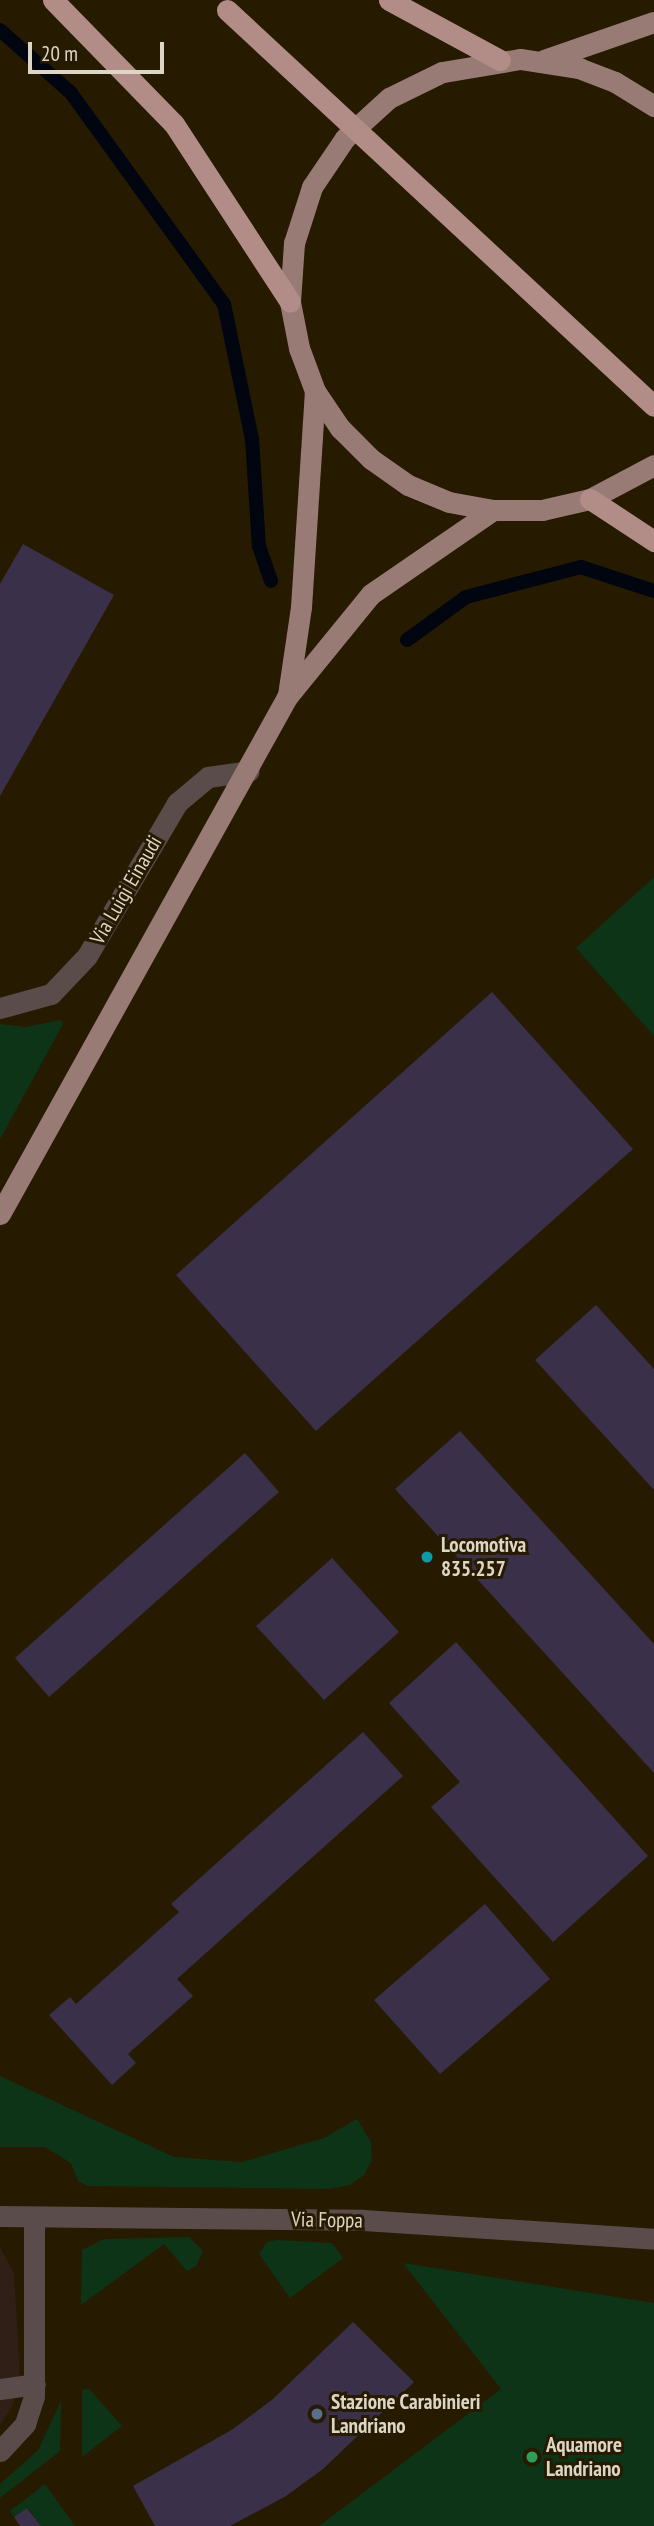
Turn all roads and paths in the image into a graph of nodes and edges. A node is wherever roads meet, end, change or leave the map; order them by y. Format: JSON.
{"nodes":[{"id":1,"x":54,"y":0,"type":"edge"},
{"id":2,"x":389,"y":0,"type":"edge"},
{"id":3,"x":221,"y":5,"type":"edge"},
{"id":4,"x":654,"y":22,"type":"edge"},
{"id":5,"x":500,"y":60,"type":"junction"},
{"id":6,"x":541,"y":61,"type":"junction"},
{"id":7,"x":654,"y":106,"type":"edge"},
{"id":8,"x":290,"y":302,"type":"junction"},
{"id":9,"x":316,"y":391,"type":"junction"},
{"id":10,"x":654,"y":406,"type":"edge"},
{"id":11,"x":654,"y":465,"type":"edge"},
{"id":12,"x":590,"y":499,"type":"junction"},
{"id":13,"x":493,"y":510,"type":"junction"},
{"id":14,"x":654,"y":541,"type":"edge"},
{"id":15,"x":287,"y":697,"type":"junction"},
{"id":16,"x":249,"y":771,"type":"junction"},
{"id":17,"x":0,"y":1008,"type":"edge"},
{"id":18,"x":0,"y":1214,"type":"edge"},
{"id":19,"x":0,"y":2216,"type":"edge"},
{"id":20,"x":34,"y":2217,"type":"junction"},
{"id":21,"x":654,"y":2239,"type":"edge"},
{"id":22,"x":34,"y":2384,"type":"junction"},
{"id":23,"x":0,"y":2389,"type":"edge"},
{"id":24,"x":0,"y":2451,"type":"edge"}],
"edges":[{"from":1,"to":8,"type":"highway"},
{"from":2,"to":5,"type":"highway"},
{"from":3,"to":10,"type":"highway","bridge":true},
{"from":4,"to":6,"type":"main road"},
{"from":5,"to":6,"type":"main road"},
{"from":5,"to":8,"type":"main road"},
{"from":6,"to":7,"type":"main road"},
{"from":8,"to":9,"type":"main road"},
{"from":9,"to":13,"type":"main road"},
{"from":9,"to":15,"type":"main road"},
{"from":11,"to":12,"type":"main road"},
{"from":12,"to":13,"type":"main road"},
{"from":12,"to":14,"type":"highway"},
{"from":13,"to":15,"type":"main road"},
{"from":15,"to":16,"type":"main road"},
{"from":16,"to":17,"type":"street","name":"Via Luigi Einaudi"},
{"from":16,"to":18,"type":"main road"},
{"from":19,"to":20,"type":"street","name":"Via Foppa"},
{"from":20,"to":21,"type":"street","name":"Via Foppa"},
{"from":20,"to":22,"type":"street"},
{"from":22,"to":23,"type":"street"},
{"from":22,"to":24,"type":"street"}]}
